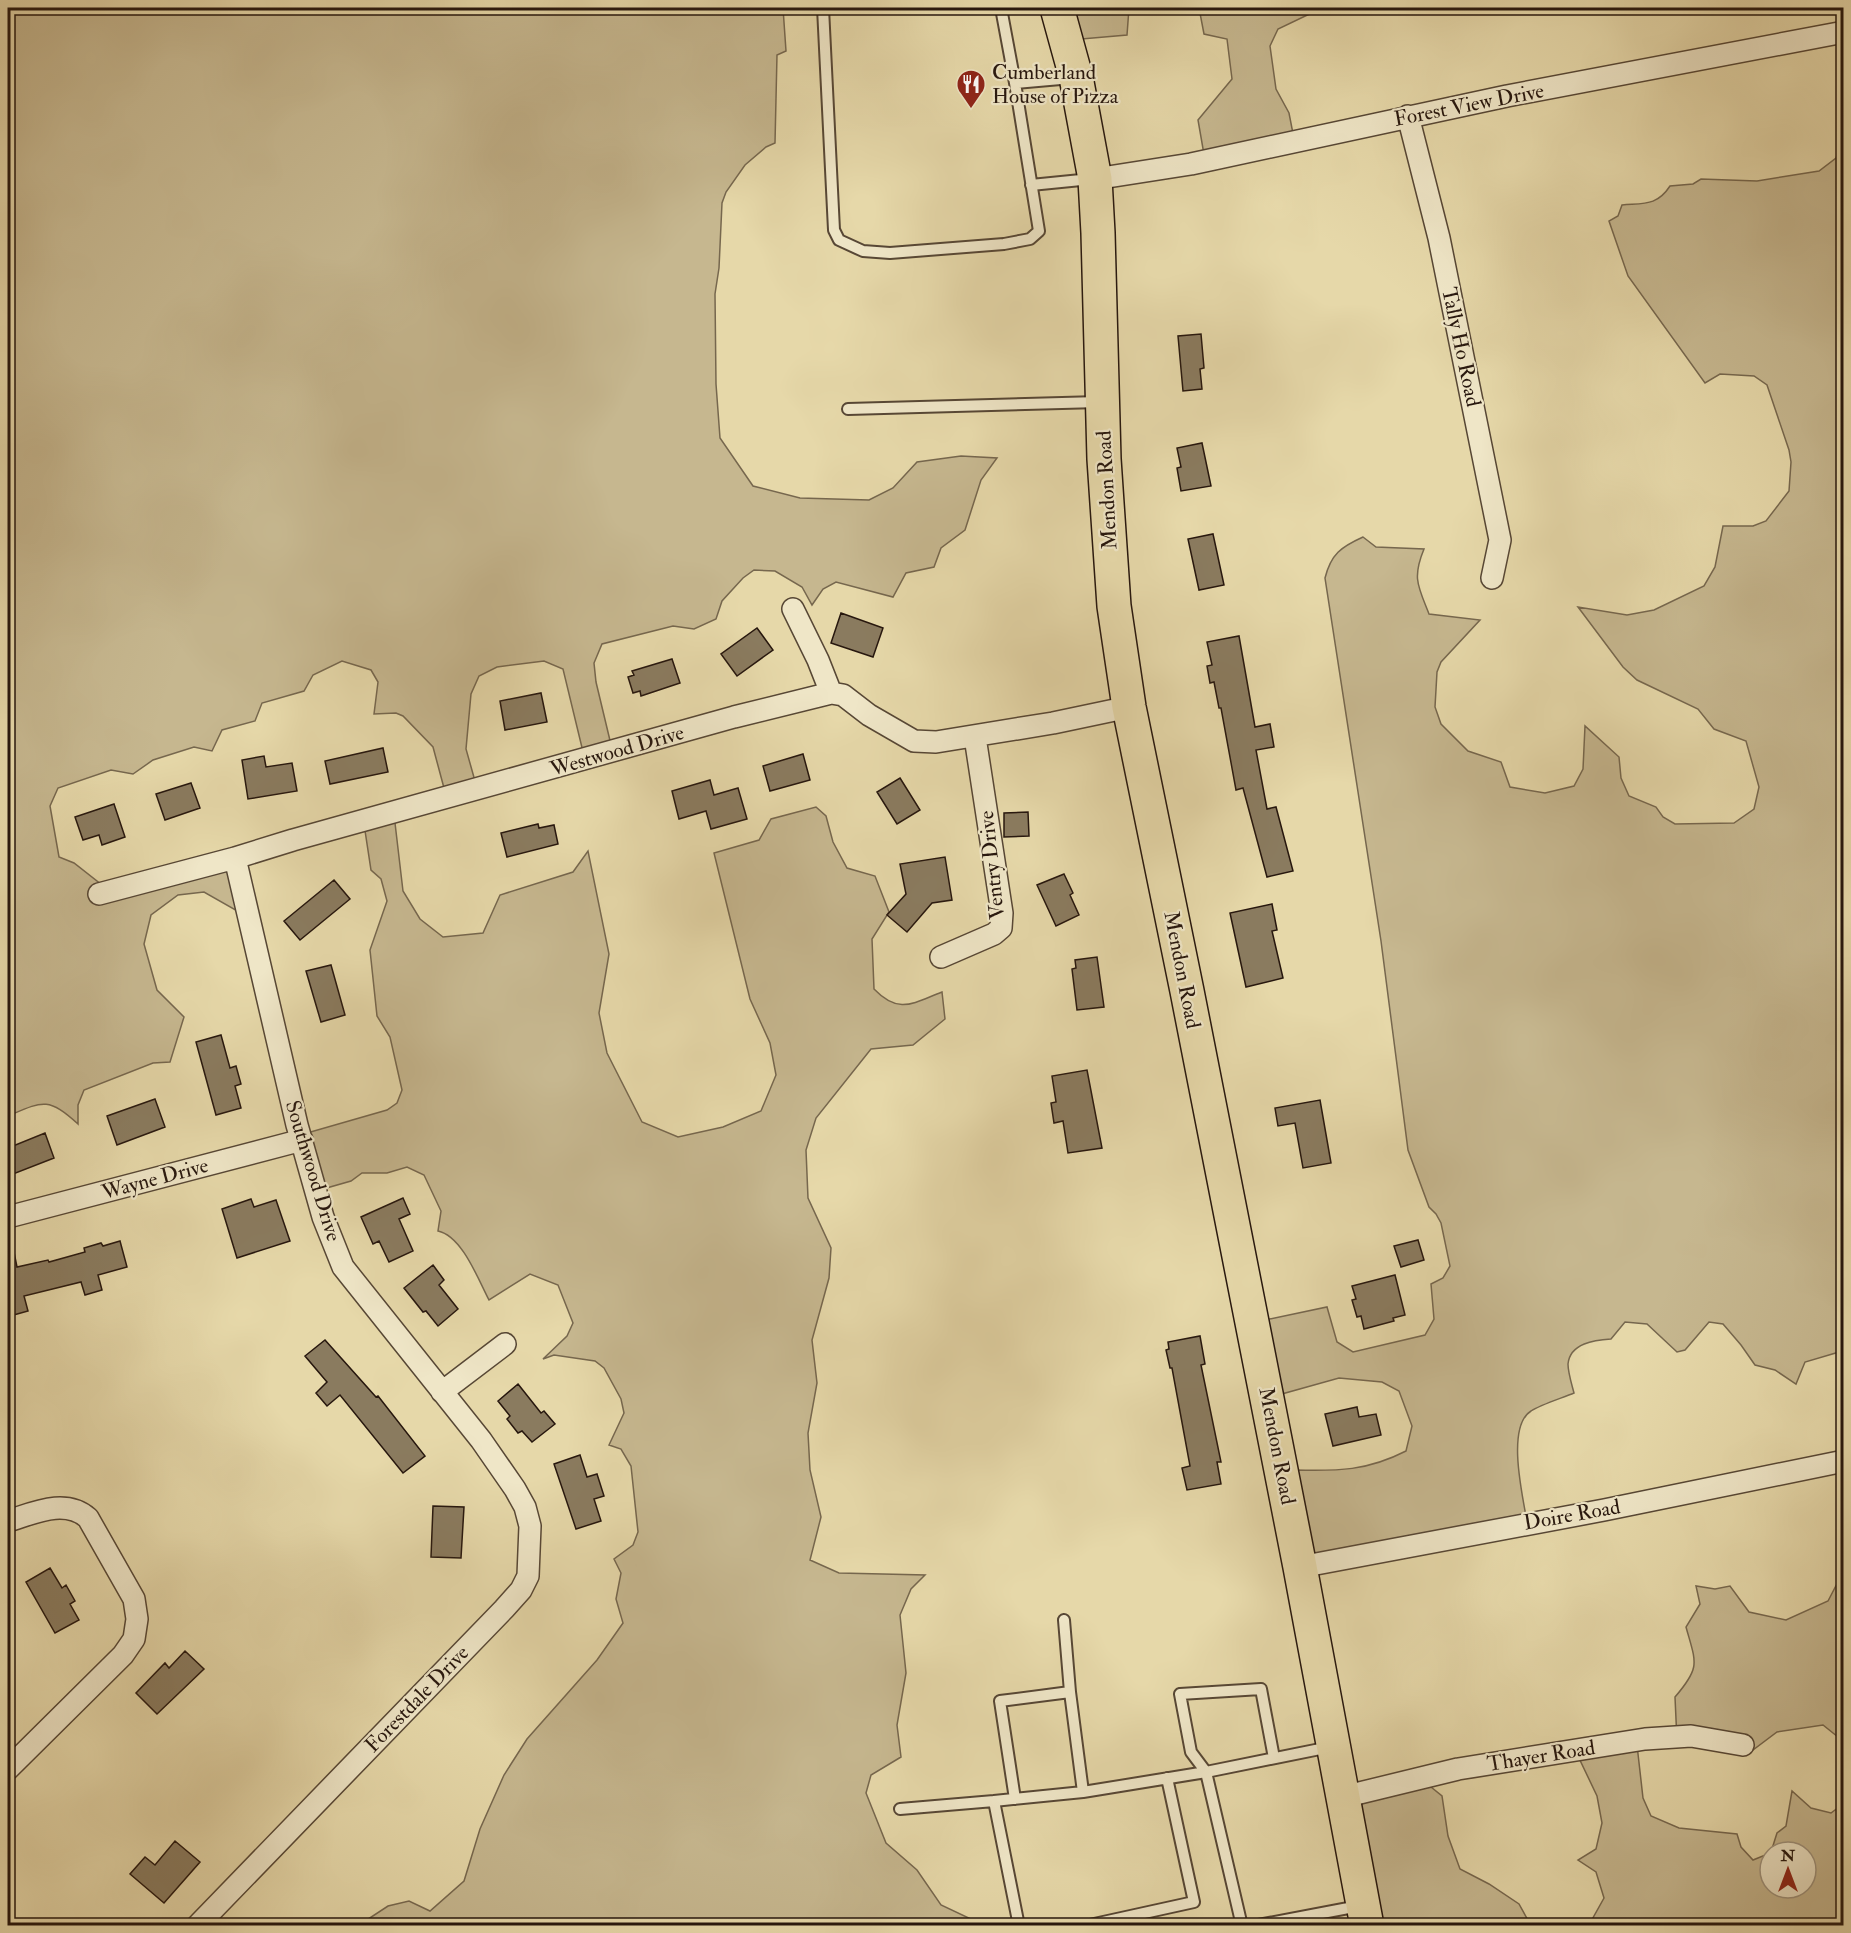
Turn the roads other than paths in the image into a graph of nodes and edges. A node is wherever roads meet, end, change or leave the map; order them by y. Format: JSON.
{"nodes":[{"id":1,"x":823,"y":8,"type":"edge"},
{"id":2,"x":1000,"y":8,"type":"edge"},
{"id":3,"x":1057,"y":8,"type":"edge"},
{"id":4,"x":1844,"y":32,"type":"edge"},
{"id":5,"x":1076,"y":77,"type":"junction"},
{"id":6,"x":1015,"y":83,"type":"junction"},
{"id":7,"x":1408,"y":116,"type":"junction"},
{"id":8,"x":1095,"y":179,"type":"junction"},
{"id":9,"x":1031,"y":185,"type":"junction"},
{"id":10,"x":1103,"y":402,"type":"junction"},
{"id":11,"x":848,"y":409,"type":"dead end"},
{"id":12,"x":1492,"y":578,"type":"dead end"},
{"id":13,"x":793,"y":609,"type":"dead end"},
{"id":14,"x":831,"y":693,"type":"junction"},
{"id":15,"x":1129,"y":707,"type":"junction"},
{"id":16,"x":975,"y":736,"type":"junction"},
{"id":17,"x":235,"y":858,"type":"junction"},
{"id":18,"x":99,"y":894,"type":"dead end"},
{"id":19,"x":941,"y":957,"type":"dead end"},
{"id":20,"x":302,"y":1140,"type":"junction"},
{"id":21,"x":8,"y":1217,"type":"edge"},
{"id":22,"x":505,"y":1344,"type":"dead end"},
{"id":23,"x":442,"y":1392,"type":"junction"},
{"id":24,"x":481,"y":1440,"type":"joint"},
{"id":25,"x":1844,"y":1461,"type":"edge"},
{"id":26,"x":8,"y":1521,"type":"edge"},
{"id":27,"x":1300,"y":1566,"type":"junction"},
{"id":28,"x":1064,"y":1620,"type":"dead end"},
{"id":29,"x":1070,"y":1692,"type":"junction"},
{"id":30,"x":1743,"y":1745,"type":"dead end"},
{"id":31,"x":1333,"y":1746,"type":"junction"},
{"id":32,"x":1274,"y":1758,"type":"junction"},
{"id":33,"x":8,"y":1769,"type":"edge"},
{"id":34,"x":1206,"y":1772,"type":"junction"},
{"id":35,"x":1167,"y":1778,"type":"junction"},
{"id":36,"x":1083,"y":1792,"type":"junction"},
{"id":37,"x":1343,"y":1797,"type":"junction"},
{"id":38,"x":1015,"y":1799,"type":"junction"},
{"id":39,"x":994,"y":1801,"type":"junction"},
{"id":40,"x":900,"y":1809,"type":"dead end"},
{"id":41,"x":1365,"y":1915,"type":"edge"},
{"id":42,"x":197,"y":1926,"type":"edge"},
{"id":43,"x":1019,"y":1926,"type":"edge"},
{"id":44,"x":1085,"y":1926,"type":"edge"},
{"id":45,"x":1242,"y":1926,"type":"edge"},
{"id":46,"x":1253,"y":1926,"type":"edge"}],
"edges":[{"from":1,"to":9,"type":"lane"},
{"from":2,"to":6,"type":"lane"},
{"from":3,"to":5,"type":"main road","name":"Mendon Road"},
{"from":4,"to":7,"type":"street","name":"Forest View Drive"},
{"from":5,"to":6,"type":"lane"},
{"from":5,"to":8,"type":"main road","name":"Mendon Road"},
{"from":6,"to":9,"type":"lane"},
{"from":7,"to":8,"type":"street","name":"Forest View Drive"},
{"from":7,"to":12,"type":"street","name":"Tally Ho Road"},
{"from":8,"to":9,"type":"lane"},
{"from":8,"to":10,"type":"main road","name":"Mendon Road"},
{"from":10,"to":11,"type":"lane"},
{"from":10,"to":15,"type":"main road","name":"Mendon Road"},
{"from":13,"to":14,"type":"street"},
{"from":14,"to":16,"type":"street"},
{"from":14,"to":17,"type":"street","name":"Westwood Drive"},
{"from":15,"to":16,"type":"street"},
{"from":15,"to":27,"type":"main road","name":"Mendon Road"},
{"from":16,"to":19,"type":"street","name":"Ventry Drive"},
{"from":17,"to":18,"type":"street","name":"Westwood Drive"},
{"from":17,"to":20,"type":"street","name":"Southwood Drive"},
{"from":20,"to":21,"type":"street","name":"Wayne Drive"},
{"from":20,"to":23,"type":"street","name":"Southwood Drive"},
{"from":22,"to":23,"type":"street"},
{"from":23,"to":24,"type":"street","name":"Southwood Drive"},
{"from":24,"to":42,"type":"street","name":"Forestdale Drive"},
{"from":25,"to":27,"type":"street","name":"Doire Road"},
{"from":26,"to":33,"type":"street"},
{"from":27,"to":31,"type":"main road","name":"Mendon Road"},
{"from":28,"to":29,"type":"lane"},
{"from":29,"to":36,"type":"lane"},
{"from":29,"to":38,"type":"lane"},
{"from":30,"to":37,"type":"street","name":"Thayer Road"},
{"from":31,"to":32,"type":"lane"},
{"from":31,"to":37,"type":"main road","name":"Mendon Road"},
{"from":32,"to":34,"type":"lane"},
{"from":32,"to":34,"type":"lane"},
{"from":34,"to":35,"type":"lane"},
{"from":34,"to":45,"type":"lane"},
{"from":35,"to":36,"type":"lane"},
{"from":35,"to":44,"type":"lane"},
{"from":36,"to":38,"type":"lane"},
{"from":37,"to":41,"type":"main road","name":"Mendon Road"},
{"from":38,"to":39,"type":"lane"},
{"from":39,"to":40,"type":"lane"},
{"from":39,"to":43,"type":"lane"},
{"from":41,"to":46,"type":"lane"}]}
